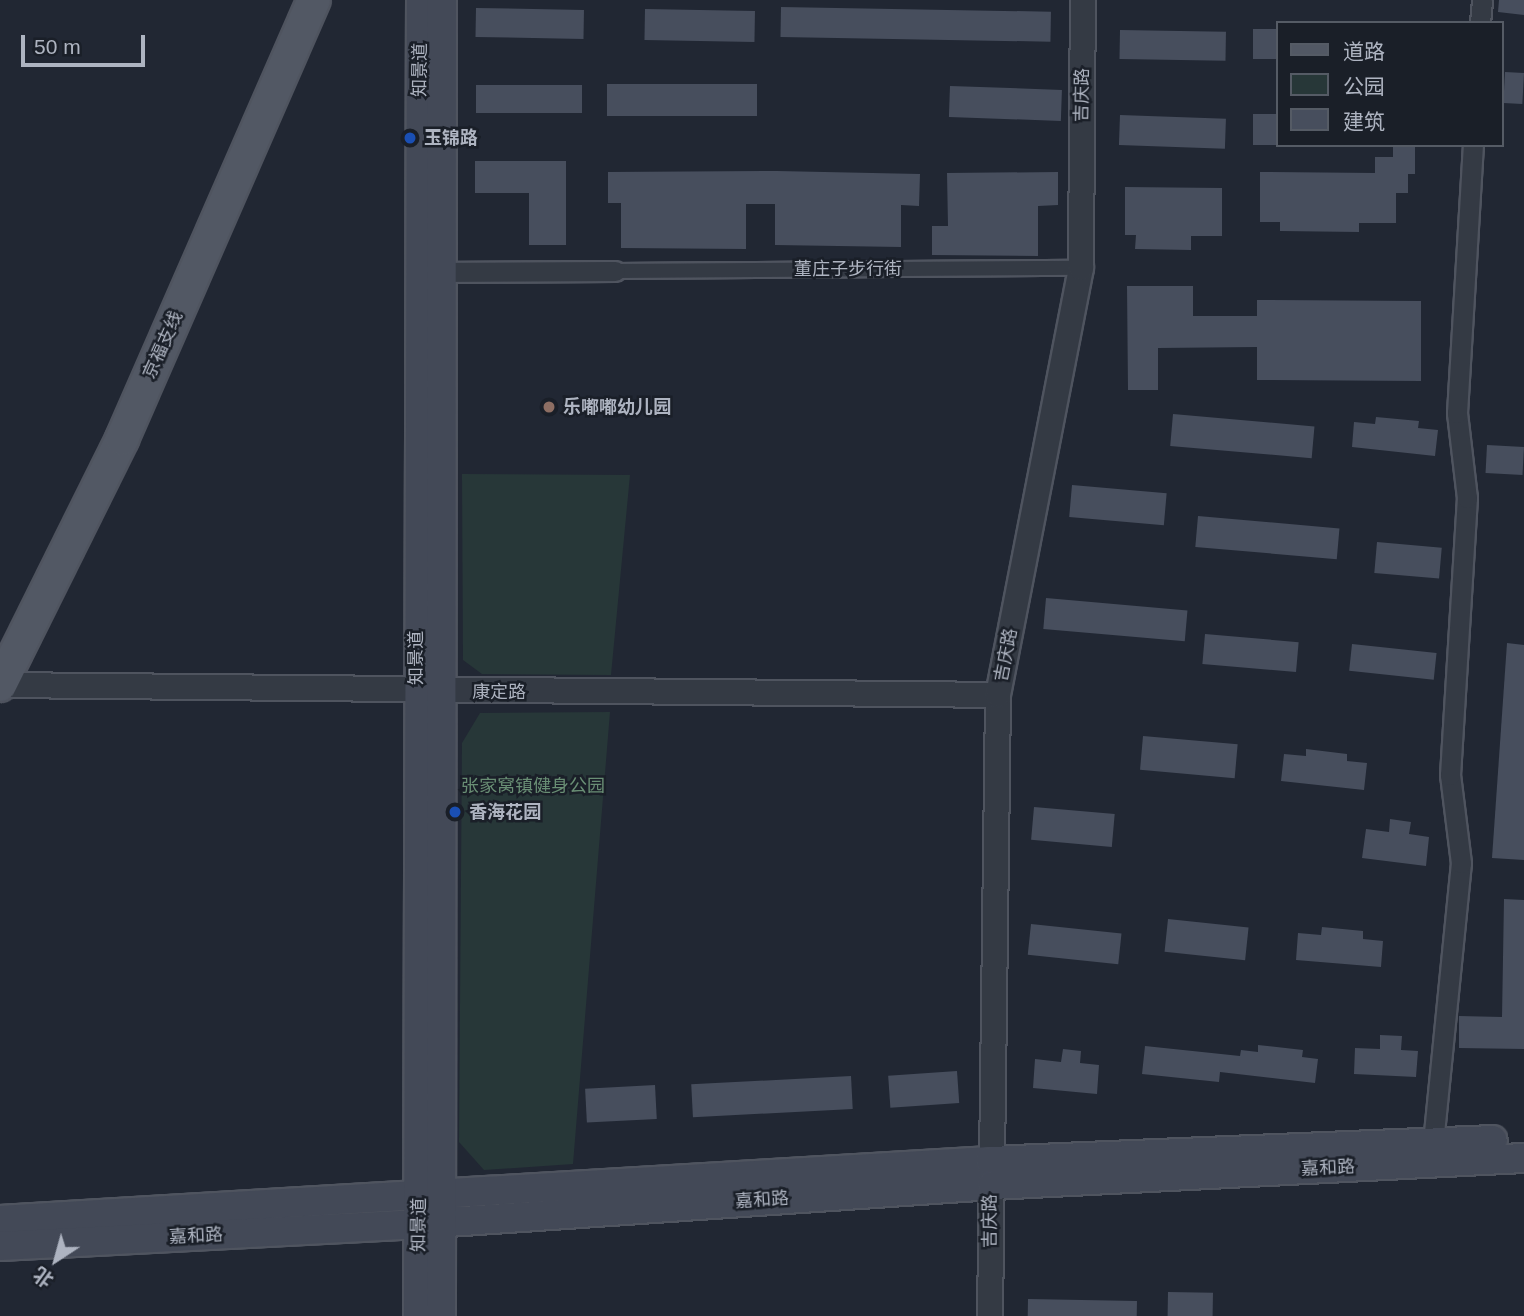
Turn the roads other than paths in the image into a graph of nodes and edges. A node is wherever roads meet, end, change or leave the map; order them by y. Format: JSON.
{"nodes":[{"id":1,"x":294,"y":0,"type":"edge"},
{"id":2,"x":314,"y":0,"type":"edge"},
{"id":3,"x":421,"y":0,"type":"edge"},
{"id":4,"x":442,"y":0,"type":"edge"},
{"id":5,"x":1083,"y":0,"type":"edge"},
{"id":6,"x":1482,"y":0,"type":"edge"},
{"id":7,"x":1480,"y":21,"type":"edge"},
{"id":8,"x":1473,"y":147,"type":"edge"},
{"id":9,"x":1081,"y":268,"type":"junction"},
{"id":10,"x":615,"y":271,"type":"joint"},
{"id":11,"x":430,"y":272,"type":"junction"},
{"id":12,"x":0,"y":645,"type":"edge"},
{"id":13,"x":0,"y":685,"type":"edge"},
{"id":14,"x":428,"y":691,"type":"junction"},
{"id":15,"x":998,"y":695,"type":"junction"},
{"id":16,"x":1524,"y":1139,"type":"edge"},
{"id":17,"x":1433,"y":1143,"type":"junction"},
{"id":18,"x":1524,"y":1158,"type":"edge"},
{"id":19,"x":990,"y":1173,"type":"junction"},
{"id":20,"x":430,"y":1210,"type":"junction"},
{"id":21,"x":0,"y":1220,"type":"edge"},
{"id":22,"x":0,"y":1247,"type":"edge"},
{"id":23,"x":418,"y":1316,"type":"edge"},
{"id":24,"x":440,"y":1316,"type":"edge"},
{"id":25,"x":990,"y":1316,"type":"edge"}],
"edges":[{"from":1,"to":12,"type":"main road","name":"京福支线"},
{"from":2,"to":13,"type":"main road","name":"京福支线"},
{"from":3,"to":11,"type":"main road","name":"知景道"},
{"from":4,"to":11,"type":"main road","name":"知景道"},
{"from":5,"to":9,"type":"street","name":"吉庆路"},
{"from":6,"to":7,"type":"street"},
{"from":8,"to":17,"type":"street"},
{"from":9,"to":10,"type":"street","name":"董庄子步行街"},
{"from":9,"to":15,"type":"street","name":"吉庆路"},
{"from":10,"to":11,"type":"street"},
{"from":11,"to":14,"type":"main road","name":"知景道"},
{"from":13,"to":14,"type":"street","name":"康定路"},
{"from":14,"to":15,"type":"street","name":"康定路"},
{"from":14,"to":20,"type":"main road","name":"知景道"},
{"from":15,"to":19,"type":"street","name":"吉庆路"},
{"from":16,"to":17,"type":"main road","name":"嘉和路"},
{"from":17,"to":19,"type":"main road","name":"嘉和路"},
{"from":18,"to":19,"type":"main road","name":"嘉和路"},
{"from":19,"to":20,"type":"main road","name":"嘉和路"},
{"from":19,"to":25,"type":"street","name":"吉庆路"},
{"from":20,"to":21,"type":"main road","name":"嘉和路"},
{"from":20,"to":22,"type":"main road","name":"嘉和路"},
{"from":20,"to":23,"type":"main road","name":"知景道"},
{"from":20,"to":24,"type":"main road","name":"知景道"}]}
